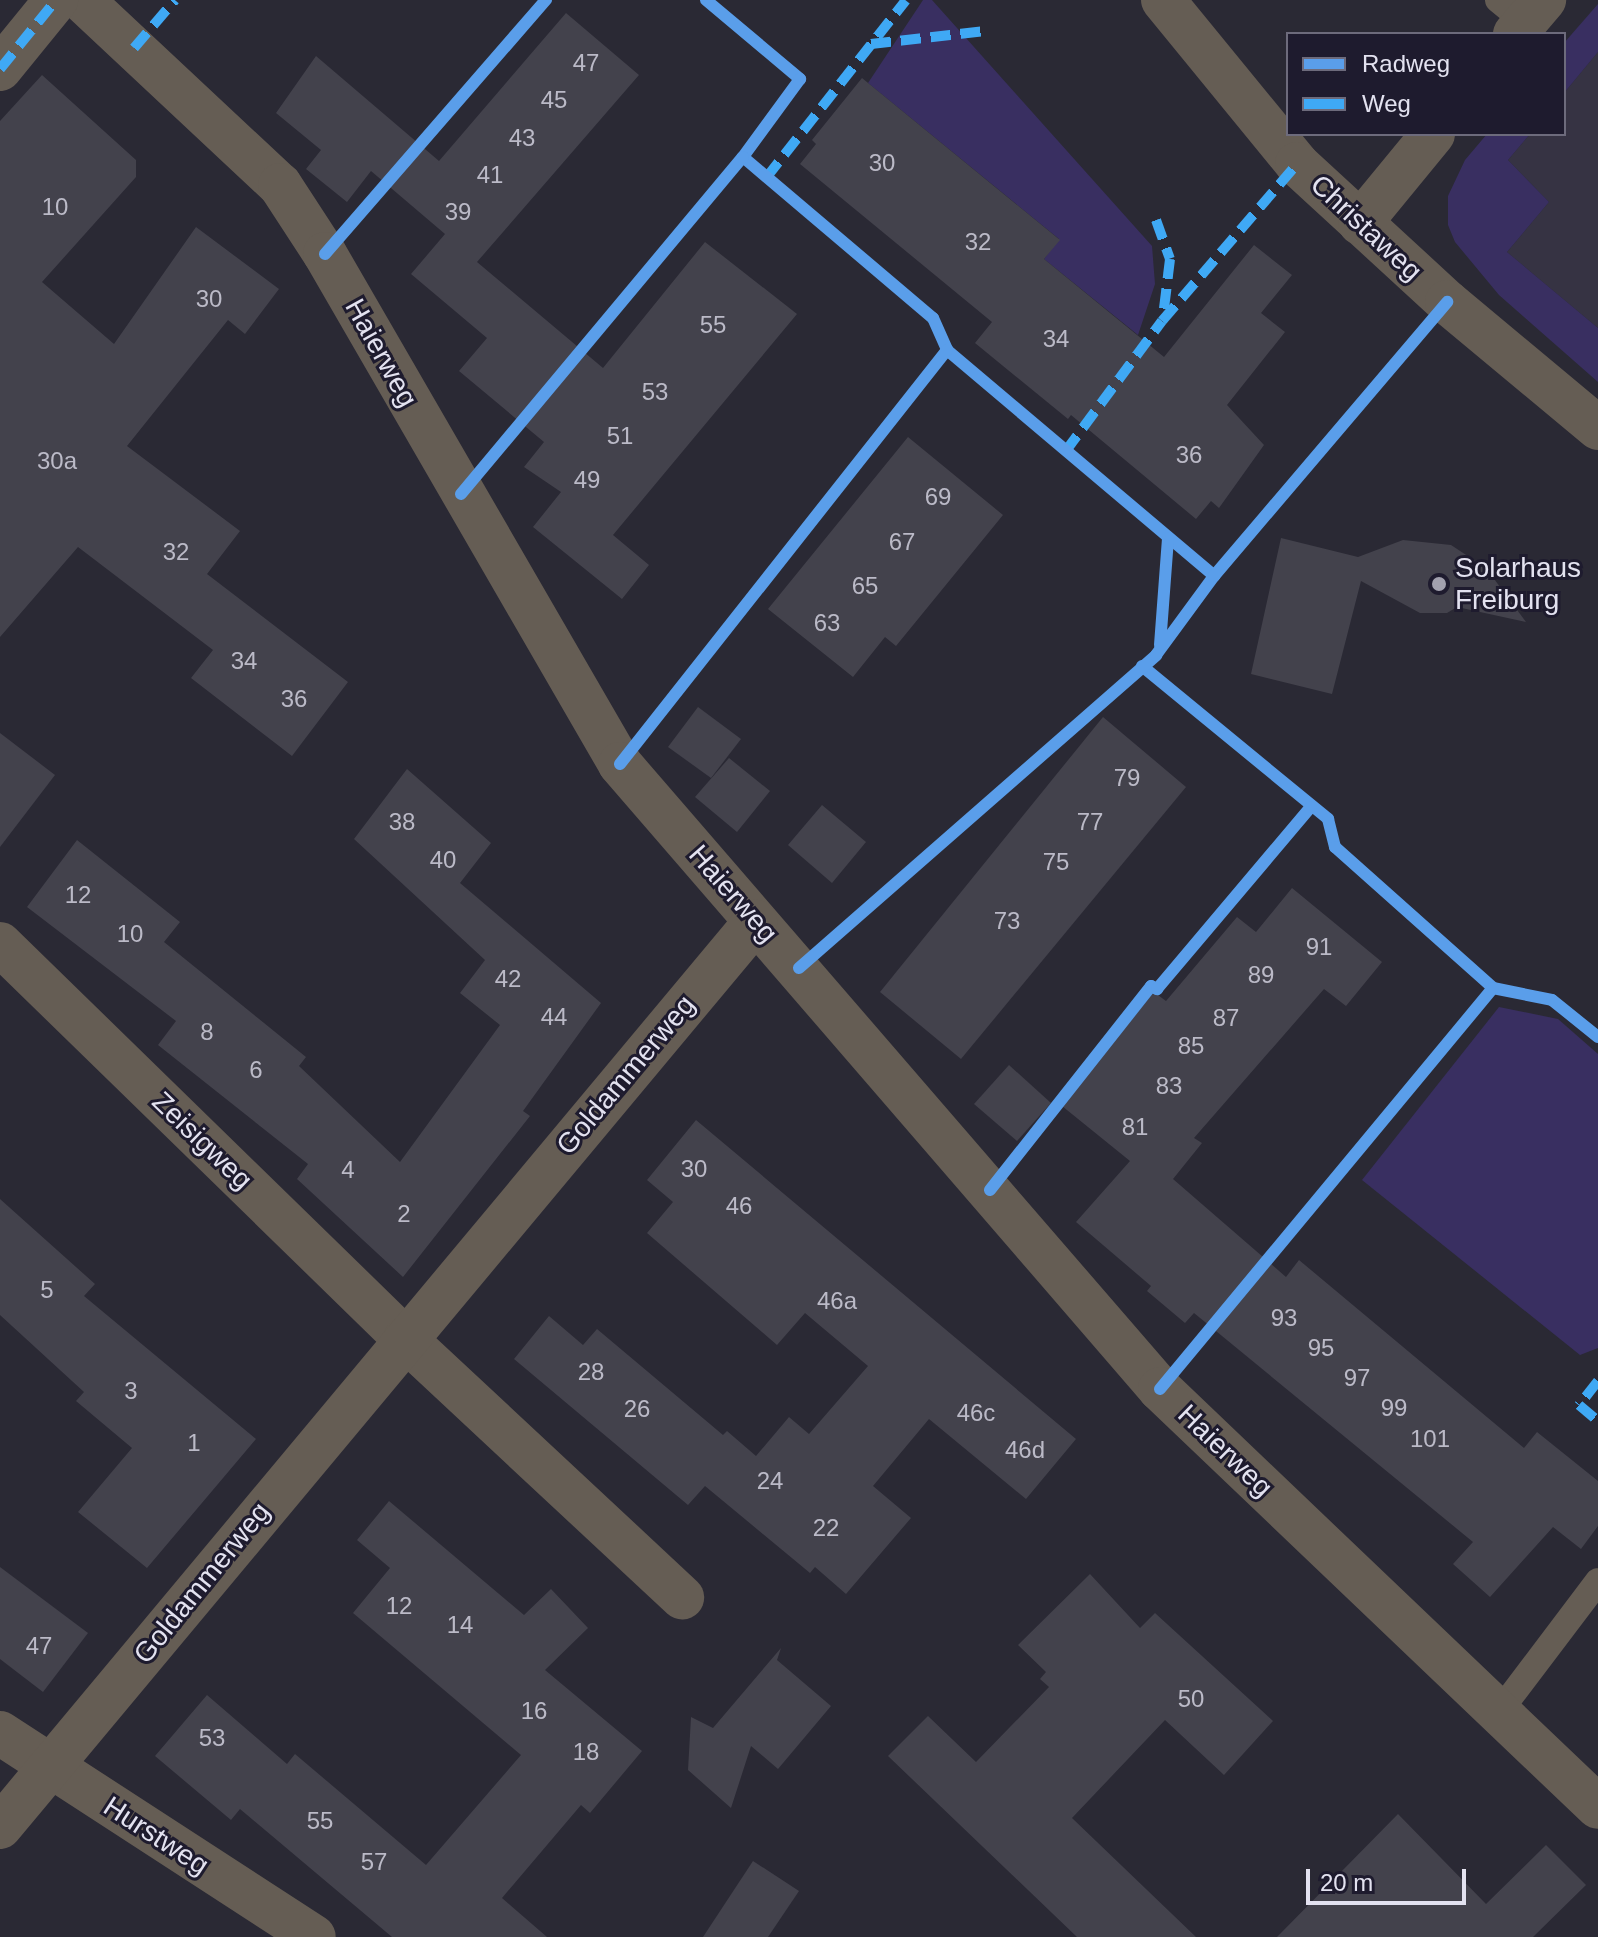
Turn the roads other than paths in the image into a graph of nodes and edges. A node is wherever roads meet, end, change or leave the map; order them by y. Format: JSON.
{"nodes":[{"id":1,"x":56,"y":0,"type":"edge"},
{"id":2,"x":82,"y":0,"type":"edge"},
{"id":3,"x":1163,"y":0,"type":"edge"},
{"id":4,"x":0,"y":69,"type":"edge"},
{"id":5,"x":1431,"y":136,"type":"edge"},
{"id":6,"x":1360,"y":223,"type":"junction"},
{"id":7,"x":1598,"y":428,"type":"edge"},
{"id":8,"x":755,"y":922,"type":"junction"},
{"id":9,"x":0,"y":944,"type":"edge"},
{"id":10,"x":405,"y":1339,"type":"junction"},
{"id":11,"x":1598,"y":1581,"type":"edge"},
{"id":12,"x":682,"y":1597,"type":"dead end"},
{"id":13,"x":1499,"y":1712,"type":"junction"},
{"id":14,"x":0,"y":1733,"type":"edge"},
{"id":15,"x":51,"y":1768,"type":"junction"},
{"id":16,"x":1598,"y":1807,"type":"edge"},
{"id":17,"x":0,"y":1827,"type":"edge"},
{"id":18,"x":314,"y":1937,"type":"edge"}],
"edges":[{"from":1,"to":4,"type":"street"},
{"from":2,"to":8,"type":"street","name":"Haierweg"},
{"from":3,"to":6,"type":"street","name":"Christaweg"},
{"from":5,"to":6,"type":"street"},
{"from":6,"to":7,"type":"street","name":"Christaweg"},
{"from":8,"to":10,"type":"street","name":"Goldammerweg"},
{"from":8,"to":13,"type":"street","name":"Haierweg"},
{"from":9,"to":10,"type":"street","name":"Zeisigweg"},
{"from":10,"to":12,"type":"street"},
{"from":10,"to":15,"type":"street","name":"Goldammerweg"},
{"from":11,"to":13,"type":"lane"},
{"from":13,"to":16,"type":"street","name":"Haierweg"},
{"from":14,"to":15,"type":"street","name":"Hurstweg"},
{"from":15,"to":17,"type":"street","name":"Goldammerweg"},
{"from":15,"to":18,"type":"street","name":"Hurstweg"}]}
